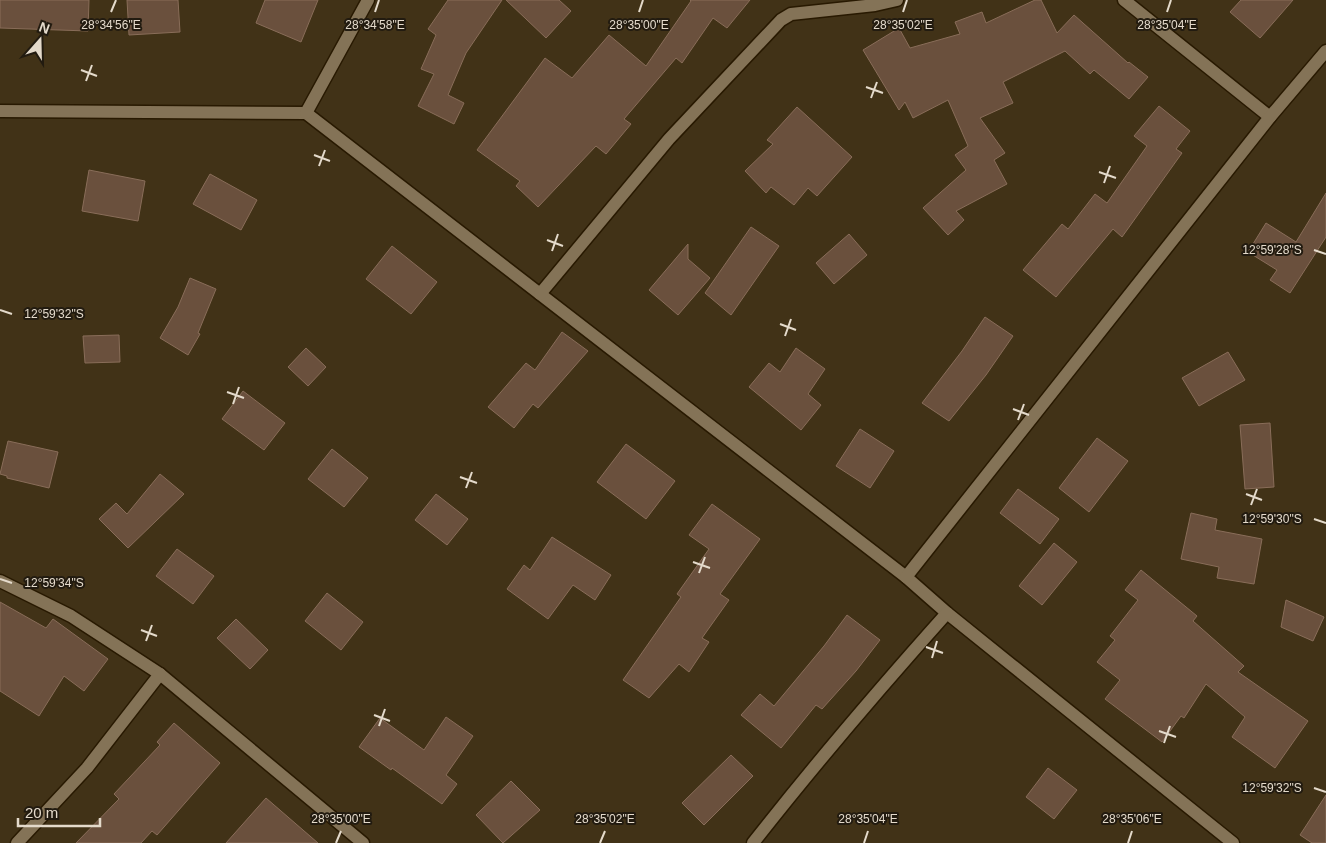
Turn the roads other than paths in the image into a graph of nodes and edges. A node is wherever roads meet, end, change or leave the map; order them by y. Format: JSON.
{"nodes":[{"id":1,"x":368,"y":0,"type":"edge"},
{"id":2,"x":897,"y":0,"type":"edge"},
{"id":3,"x":1124,"y":0,"type":"edge"},
{"id":4,"x":1326,"y":50,"type":"edge"},
{"id":5,"x":0,"y":111,"type":"edge"},
{"id":6,"x":306,"y":113,"type":"junction"},
{"id":7,"x":1270,"y":118,"type":"junction"},
{"id":8,"x":540,"y":294,"type":"junction"},
{"id":9,"x":906,"y":577,"type":"junction"},
{"id":10,"x":0,"y":581,"type":"edge"},
{"id":11,"x":947,"y":613,"type":"junction"},
{"id":12,"x":160,"y":674,"type":"junction"},
{"id":13,"x":358,"y":842,"type":"edge"},
{"id":14,"x":17,"y":843,"type":"edge"},
{"id":15,"x":753,"y":843,"type":"edge"},
{"id":16,"x":1233,"y":843,"type":"edge"}],
"edges":[{"from":1,"to":6,"type":"street"},
{"from":2,"to":8,"type":"street"},
{"from":3,"to":7,"type":"street"},
{"from":4,"to":7,"type":"street"},
{"from":5,"to":6,"type":"street"},
{"from":6,"to":8,"type":"street"},
{"from":7,"to":9,"type":"street"},
{"from":8,"to":9,"type":"street"},
{"from":9,"to":11,"type":"street"},
{"from":10,"to":12,"type":"street"},
{"from":11,"to":15,"type":"street"},
{"from":11,"to":16,"type":"street"},
{"from":12,"to":13,"type":"street"},
{"from":12,"to":14,"type":"street"}]}
